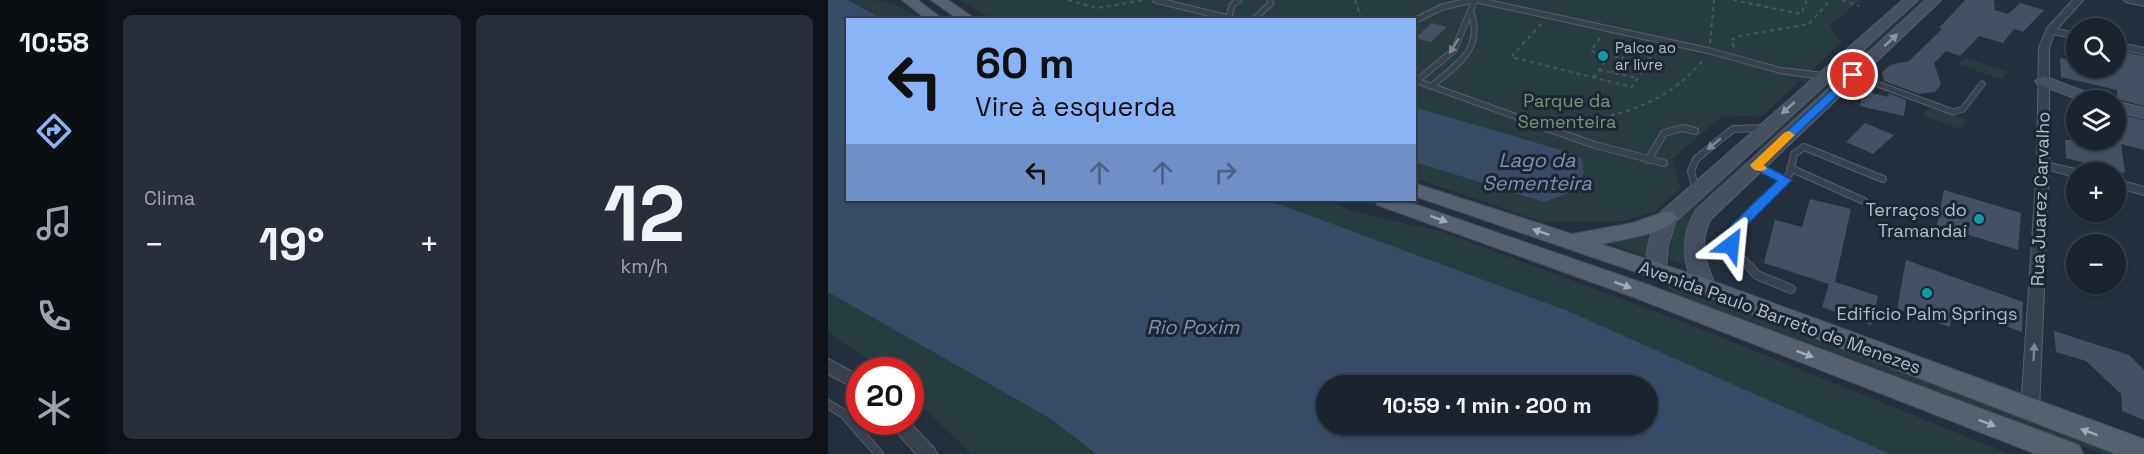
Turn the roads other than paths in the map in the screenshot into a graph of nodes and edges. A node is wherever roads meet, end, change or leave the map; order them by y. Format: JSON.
{"nodes":[{"id":1,"x":909,"y":0,"type":"edge"},
{"id":2,"x":938,"y":0,"type":"edge"},
{"id":3,"x":1155,"y":0,"type":"edge"},
{"id":4,"x":1239,"y":0,"type":"edge"},
{"id":5,"x":1270,"y":0,"type":"edge"},
{"id":6,"x":1475,"y":0,"type":"edge"},
{"id":7,"x":1911,"y":0,"type":"edge"},
{"id":8,"x":1934,"y":0,"type":"edge"},
{"id":9,"x":2078,"y":0,"type":"edge"},
{"id":10,"x":2129,"y":0,"type":"edge"},
{"id":11,"x":2144,"y":3,"type":"edge"},
{"id":12,"x":1471,"y":12,"type":"junction"},
{"id":13,"x":1229,"y":17,"type":"joint"},
{"id":14,"x":934,"y":18,"type":"edge"},
{"id":15,"x":967,"y":18,"type":"edge"},
{"id":16,"x":1255,"y":18,"type":"edge"},
{"id":17,"x":1416,"y":20,"type":"edge"},
{"id":18,"x":2049,"y":30,"type":"junction"},
{"id":19,"x":2066,"y":34,"type":"edge"},
{"id":20,"x":2126,"y":47,"type":"edge"},
{"id":21,"x":2144,"y":51,"type":"edge"},
{"id":22,"x":1782,"y":71,"type":"junction"},
{"id":23,"x":1853,"y":75,"type":"junction"},
{"id":24,"x":1824,"y":76,"type":"junction"},
{"id":25,"x":1416,"y":80,"type":"edge"},
{"id":26,"x":1982,"y":84,"type":"dead end"},
{"id":27,"x":1432,"y":86,"type":"junction"},
{"id":28,"x":2043,"y":87,"type":"junction"},
{"id":29,"x":1809,"y":89,"type":"junction"},
{"id":30,"x":2066,"y":93,"type":"edge"},
{"id":31,"x":2066,"y":94,"type":"edge"},
{"id":32,"x":2126,"y":109,"type":"edge"},
{"id":33,"x":2144,"y":114,"type":"edge"},
{"id":34,"x":1765,"y":128,"type":"junction"},
{"id":35,"x":1695,"y":131,"type":"dead end"},
{"id":36,"x":1743,"y":148,"type":"junction"},
{"id":37,"x":1648,"y":160,"type":"junction"},
{"id":38,"x":1664,"y":163,"type":"dead end"},
{"id":39,"x":1756,"y":165,"type":"junction"},
{"id":40,"x":2043,"y":165,"type":"junction"},
{"id":41,"x":1790,"y":168,"type":"junction"},
{"id":42,"x":2066,"y":171,"type":"edge"},
{"id":43,"x":1883,"y":179,"type":"dead end"},
{"id":44,"x":1785,"y":180,"type":"junction"},
{"id":45,"x":2126,"y":186,"type":"edge"},
{"id":46,"x":1416,"y":190,"type":"edge"},
{"id":47,"x":1696,"y":191,"type":"junction"},
{"id":48,"x":2144,"y":191,"type":"edge"},
{"id":49,"x":1387,"y":201,"type":"edge"},
{"id":50,"x":1864,"y":201,"type":"dead end"},
{"id":51,"x":1667,"y":218,"type":"junction"},
{"id":52,"x":1571,"y":242,"type":"junction"},
{"id":53,"x":1656,"y":271,"type":"junction"},
{"id":54,"x":1705,"y":287,"type":"junction"},
{"id":55,"x":1791,"y":289,"type":"dead end"},
{"id":56,"x":1664,"y":300,"type":"junction"},
{"id":57,"x":828,"y":366,"type":"edge"},
{"id":58,"x":846,"y":376,"type":"edge"},
{"id":59,"x":828,"y":404,"type":"edge"},
{"id":60,"x":2030,"y":410,"type":"junction"},
{"id":61,"x":910,"y":435,"type":"edge"},
{"id":62,"x":2144,"y":452,"type":"edge"},
{"id":63,"x":879,"y":454,"type":"edge"},
{"id":64,"x":928,"y":454,"type":"edge"},
{"id":65,"x":2069,"y":454,"type":"edge"}],
"edges":[{"from":1,"to":14,"type":"main road"},
{"from":2,"to":15,"type":"main road"},
{"from":3,"to":13,"type":"lane"},
{"from":4,"to":13,"type":"lane"},
{"from":5,"to":16,"type":"lane"},
{"from":6,"to":12,"type":"lane"},
{"from":6,"to":17,"type":"lane"},
{"from":6,"to":22,"type":"lane"},
{"from":7,"to":24,"type":"main road"},
{"from":23,"to":8,"type":"main road","one_way":true},
{"from":9,"to":18,"type":"street"},
{"from":10,"to":11,"type":"street"},
{"from":12,"to":25,"type":"lane","one_way":true},
{"from":12,"to":27,"type":"lane"},
{"from":18,"to":19,"type":"street"},
{"from":18,"to":28,"type":"street","name":"Rua Juarez Carvalho"},
{"from":20,"to":21,"type":"street"},
{"from":22,"to":24,"type":"street"},
{"from":22,"to":29,"type":"street"},
{"from":23,"to":26,"type":"lane"},
{"from":23,"to":39,"type":"main road"},
{"from":24,"to":29,"type":"main road"},
{"from":25,"to":27,"type":"lane"},
{"from":27,"to":37,"type":"lane"},
{"from":28,"to":30,"type":"main road"},
{"from":28,"to":31,"type":"main road"},
{"from":28,"to":40,"type":"street","name":"Rua Juarez Carvalho"},
{"from":29,"to":34,"type":"main road","one_way":true},
{"from":32,"to":33,"type":"main road"},
{"from":34,"to":36,"type":"main road"},
{"from":34,"to":47,"type":"lane","one_way":true},
{"from":35,"to":37,"type":"lane"},
{"from":36,"to":39,"type":"main road"},
{"from":36,"to":47,"type":"main road"},
{"from":37,"to":38,"type":"lane"},
{"from":39,"to":44,"type":"lane"},
{"from":39,"to":54,"type":"main road"},
{"from":40,"to":42,"type":"street"},
{"from":60,"to":40,"type":"street","name":"Rua Juarez Carvalho","one_way":true},
{"from":41,"to":43,"type":"lane"},
{"from":41,"to":44,"type":"lane"},
{"from":41,"to":50,"type":"lane"},
{"from":44,"to":55,"type":"lane"},
{"from":45,"to":48,"type":"street"},
{"from":52,"to":46,"type":"main road","name":"Avenida Paulo Barreto de Menezes","one_way":true},
{"from":47,"to":51,"type":"main road"},
{"from":49,"to":56,"type":"main road","name":"Avenida Paulo Barreto de Menezes","one_way":true},
{"from":51,"to":52,"type":"main road"},
{"from":51,"to":53,"type":"main road"},
{"from":52,"to":53,"type":"main road","name":"Avenida Paulo Barreto de Menezes"},
{"from":53,"to":54,"type":"main road","name":"Avenida Paulo Barreto de Menezes"},
{"from":53,"to":56,"type":"main road"},
{"from":54,"to":60,"type":"main road","name":"Avenida Paulo Barreto de Menezes"},
{"from":56,"to":65,"type":"main road","name":"Avenida Paulo Barreto de Menezes","one_way":true},
{"from":57,"to":58,"type":"street"},
{"from":59,"to":63,"type":"lane"},
{"from":62,"to":60,"type":"main road","name":"Avenida Paulo Barreto de Menezes","one_way":true},
{"from":61,"to":64,"type":"street"}]}
